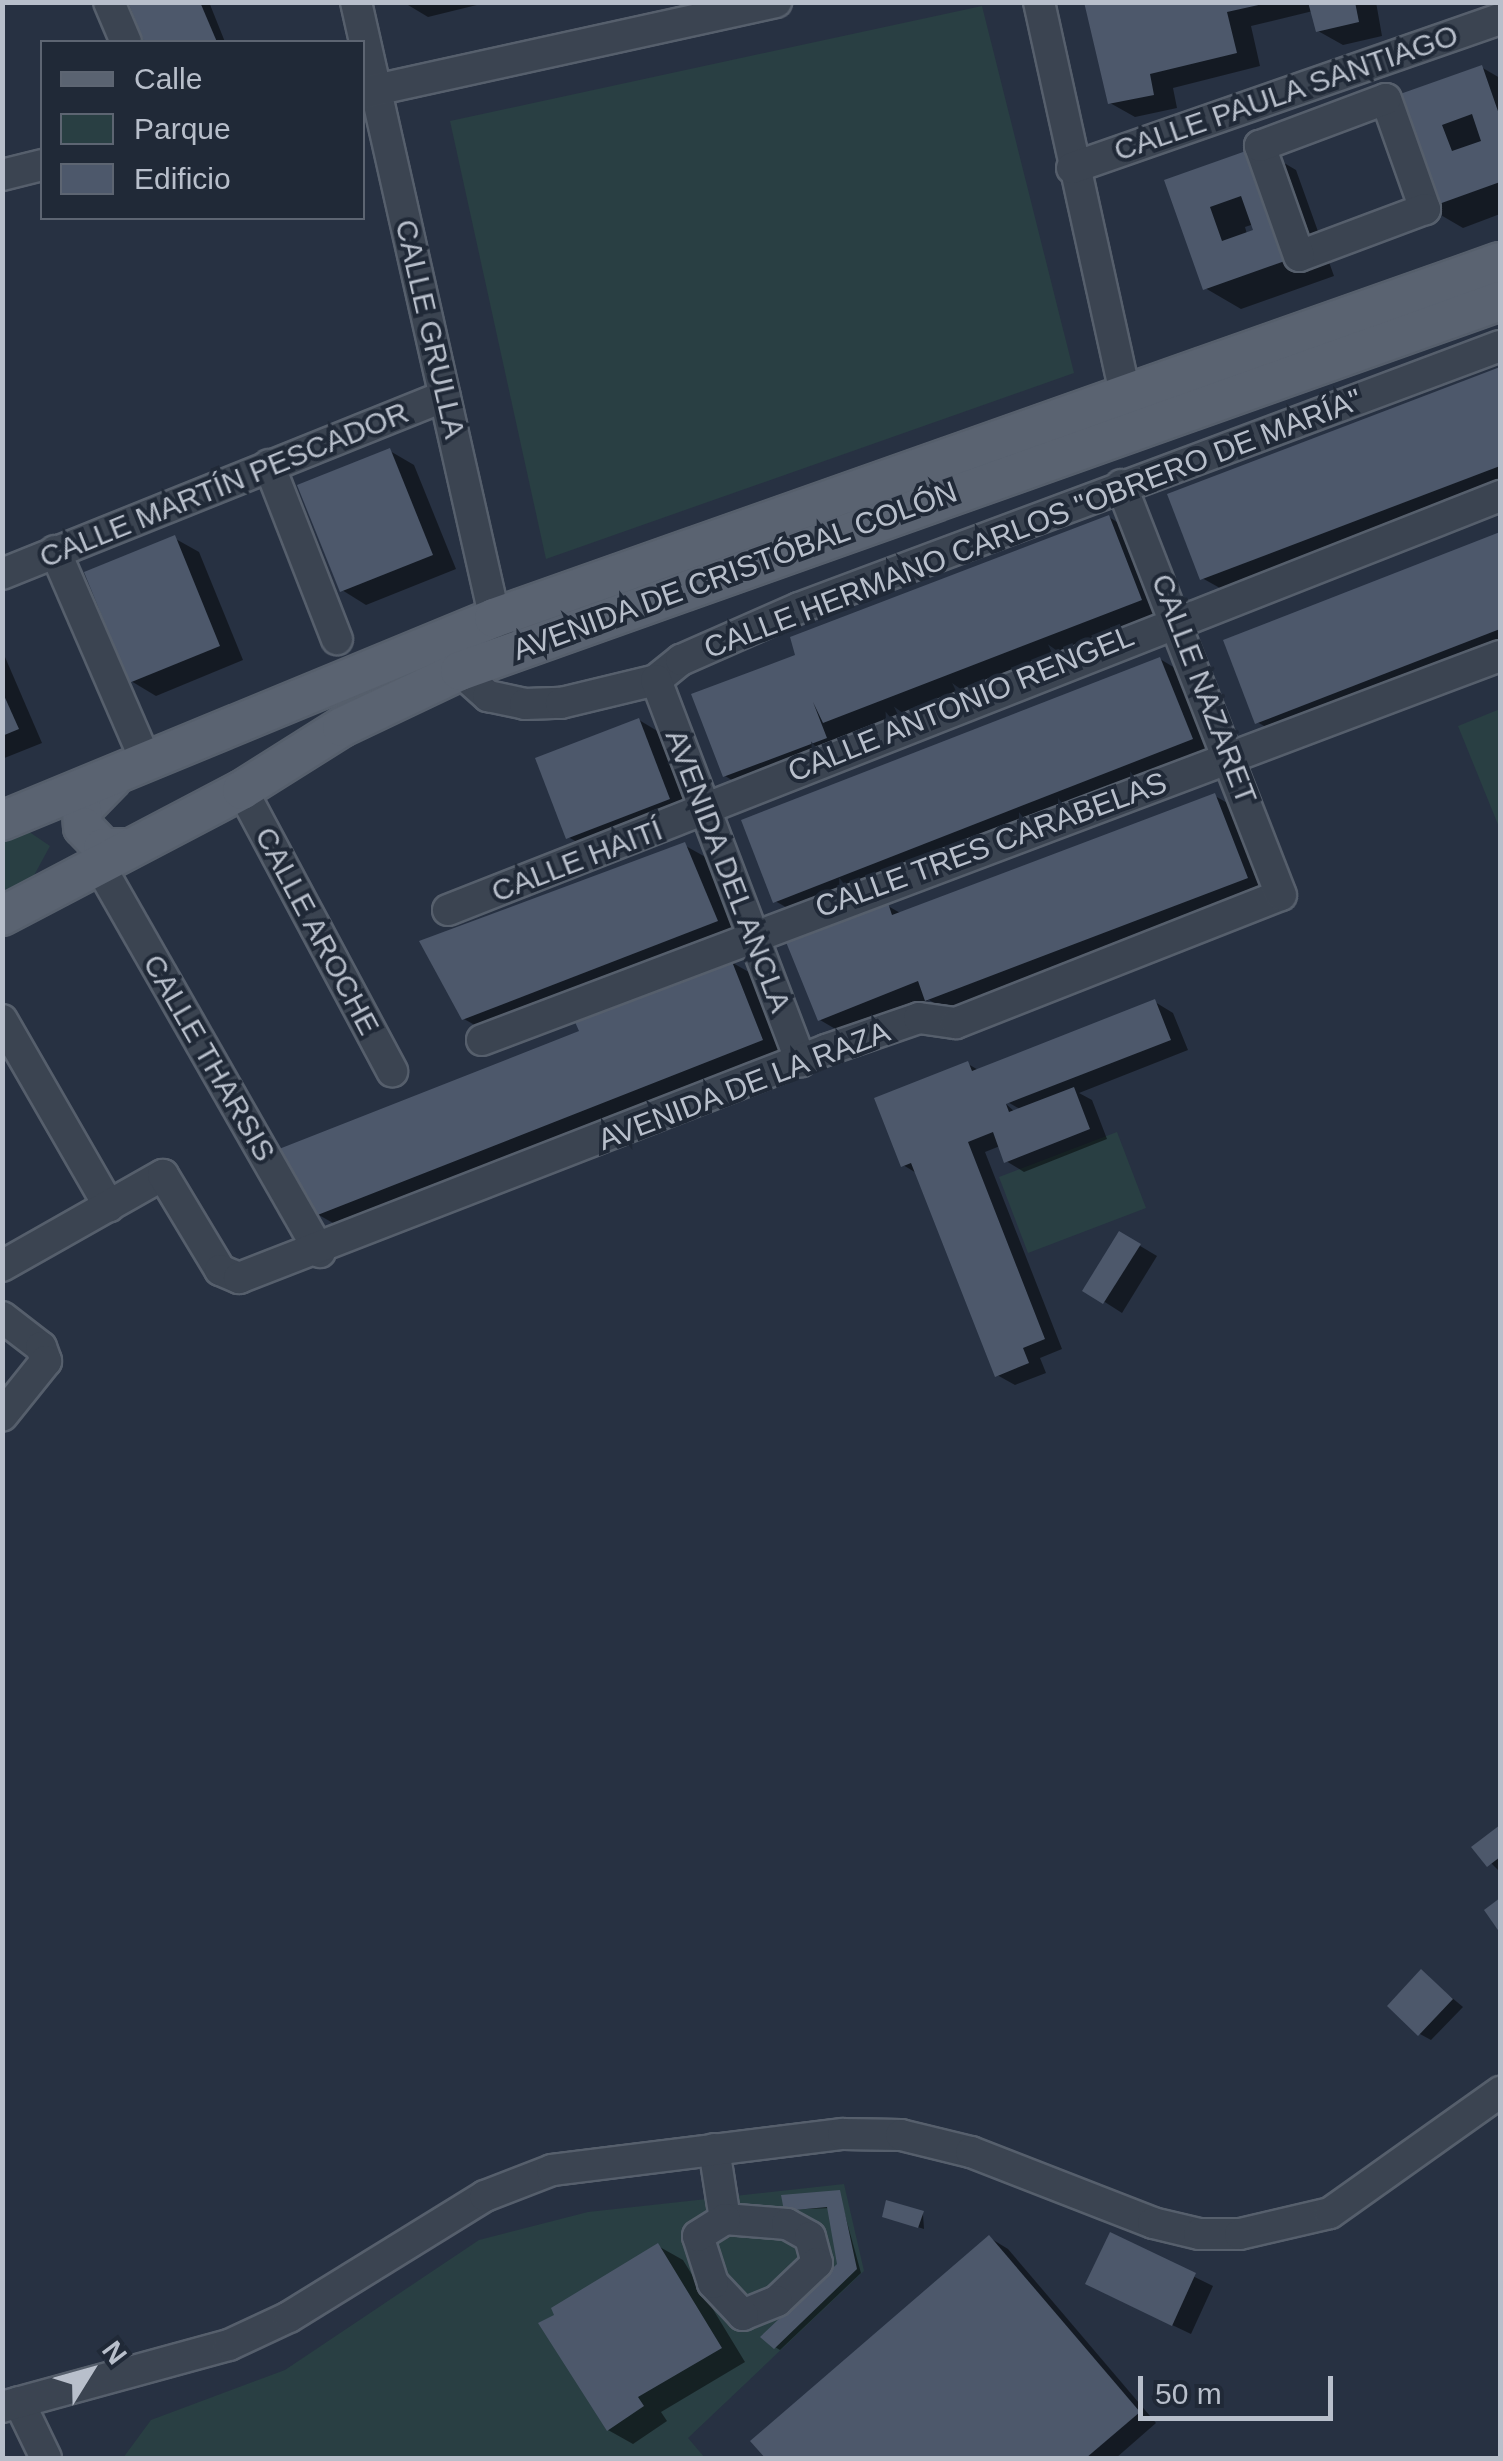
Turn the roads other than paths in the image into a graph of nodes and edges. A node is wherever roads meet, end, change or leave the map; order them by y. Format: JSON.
{"nodes":[{"id":1,"x":109,"y":2,"type":"edge"},
{"id":2,"x":356,"y":2,"type":"edge"},
{"id":3,"x":776,"y":2,"type":"edge"},
{"id":4,"x":1039,"y":2,"type":"edge"},
{"id":5,"x":700,"y":11,"type":"edge"},
{"id":6,"x":1500,"y":19,"type":"edge"},
{"id":7,"x":125,"y":40,"type":"edge"},
{"id":8,"x":362,"y":40,"type":"edge"},
{"id":9,"x":365,"y":64,"type":"edge"},
{"id":10,"x":369,"y":91,"type":"edge"},
{"id":11,"x":1260,"y":146,"type":"joint"},
{"id":12,"x":40,"y":166,"type":"edge"},
{"id":13,"x":1072,"y":168,"type":"junction"},
{"id":14,"x":2,"y":175,"type":"edge"},
{"id":15,"x":1500,"y":262,"type":"edge"},
{"id":16,"x":1500,"y":301,"type":"edge"},
{"id":17,"x":1500,"y":346,"type":"edge"},
{"id":18,"x":1126,"y":392,"type":"junction"},
{"id":19,"x":446,"y":396,"type":"junction"},
{"id":20,"x":269,"y":465,"type":"junction"},
{"id":21,"x":1122,"y":485,"type":"junction"},
{"id":22,"x":1500,"y":496,"type":"edge"},
{"id":23,"x":55,"y":551,"type":"junction"},
{"id":24,"x":2,"y":574,"type":"edge"},
{"id":25,"x":494,"y":618,"type":"junction"},
{"id":26,"x":1178,"y":620,"type":"junction"},
{"id":27,"x":337,"y":639,"type":"dead end"},
{"id":28,"x":504,"y":655,"type":"junction"},
{"id":29,"x":1500,"y":656,"type":"edge"},
{"id":30,"x":460,"y":670,"type":"junction"},
{"id":31,"x":656,"y":680,"type":"junction"},
{"id":32,"x":1230,"y":754,"type":"junction"},
{"id":33,"x":134,"y":767,"type":"junction"},
{"id":34,"x":242,"y":790,"type":"junction"},
{"id":35,"x":705,"y":812,"type":"junction"},
{"id":36,"x":15,"y":816,"type":"edge"},
{"id":37,"x":113,"y":856,"type":"junction"},
{"id":38,"x":55,"y":886,"type":"junction"},
{"id":39,"x":1282,"y":895,"type":"joint"},
{"id":40,"x":448,"y":910,"type":"dead end"},
{"id":41,"x":2,"y":916,"type":"edge"},
{"id":42,"x":752,"y":933,"type":"junction"},
{"id":43,"x":2,"y":1020,"type":"edge"},
{"id":44,"x":482,"y":1040,"type":"dead end"},
{"id":45,"x":801,"y":1061,"type":"junction"},
{"id":46,"x":392,"y":1071,"type":"dead end"},
{"id":47,"x":109,"y":1206,"type":"junction"},
{"id":48,"x":320,"y":1252,"type":"junction"},
{"id":49,"x":2,"y":1266,"type":"edge"},
{"id":50,"x":2,"y":1316,"type":"edge"},
{"id":51,"x":2,"y":1416,"type":"edge"},
{"id":52,"x":1500,"y":2092,"type":"edge"},
{"id":53,"x":714,"y":2148,"type":"junction"},
{"id":54,"x":725,"y":2219,"type":"dead end"},
{"id":55,"x":11,"y":2404,"type":"edge"},
{"id":56,"x":46,"y":2458,"type":"edge"}],
"edges":[{"from":1,"to":7,"type":"street"},
{"from":2,"to":8,"type":"street","name":"CALLE GRULLA"},
{"from":3,"to":5,"type":"street"},
{"from":4,"to":13,"type":"street"},
{"from":5,"to":10,"type":"street"},
{"from":6,"to":13,"type":"street","name":"CALLE PAULA SANTIAGO"},
{"from":9,"to":10,"type":"street","name":"CALLE GRULLA"},
{"from":10,"to":19,"type":"street","name":"CALLE GRULLA"},
{"from":11,"to":11,"type":"street"},
{"from":12,"to":14,"type":"street"},
{"from":13,"to":18,"type":"street"},
{"from":15,"to":18,"type":"main road","name":"AVENIDA DE CRISTÓBAL COLÓN"},
{"from":16,"to":28,"type":"main road","name":"AVENIDA DE CRISTÓBAL COLÓN"},
{"from":17,"to":21,"type":"street","name":"CALLE HERMANO CARLOS \"OBRERO DE MARÍA\""},
{"from":18,"to":25,"type":"main road","name":"AVENIDA DE CRISTÓBAL COLÓN"},
{"from":19,"to":20,"type":"street","name":"CALLE MARTÍN PESCADOR"},
{"from":19,"to":25,"type":"street","name":"CALLE GRULLA"},
{"from":20,"to":23,"type":"street","name":"CALLE MARTÍN PESCADOR"},
{"from":20,"to":27,"type":"street"},
{"from":21,"to":26,"type":"street","name":"CALLE NAZARET"},
{"from":21,"to":31,"type":"street","name":"CALLE HERMANO CARLOS \"OBRERO DE MARÍA\""},
{"from":22,"to":26,"type":"street","name":"CALLE ANTONIO RENGEL"},
{"from":23,"to":24,"type":"street","name":"CALLE MARTÍN PESCADOR"},
{"from":23,"to":33,"type":"street"},
{"from":25,"to":28,"type":"street","name":"CALLE GRULLA"},
{"from":25,"to":33,"type":"main road","name":"AVENIDA DE CRISTÓBAL COLÓN"},
{"from":26,"to":32,"type":"street","name":"CALLE NAZARET"},
{"from":26,"to":35,"type":"street","name":"CALLE ANTONIO RENGEL"},
{"from":28,"to":30,"type":"main road","name":"AVENIDA DE CRISTÓBAL COLÓN"},
{"from":29,"to":32,"type":"street","name":"CALLE TRES CARABELAS"},
{"from":30,"to":31,"type":"street","name":"CALLE HERMANO CARLOS \"OBRERO DE MARÍA\""},
{"from":30,"to":34,"type":"main road","name":"AVENIDA DE CRISTÓBAL COLÓN"},
{"from":31,"to":35,"type":"street","name":"AVENIDA DEL ANCLA"},
{"from":32,"to":39,"type":"street","name":"CALLE NAZARET"},
{"from":32,"to":42,"type":"street","name":"CALLE TRES CARABELAS"},
{"from":33,"to":36,"type":"main road","name":"AVENIDA DE CRISTÓBAL COLÓN"},
{"from":33,"to":37,"type":"main road"},
{"from":34,"to":37,"type":"main road","name":"AVENIDA DE CRISTÓBAL COLÓN"},
{"from":34,"to":46,"type":"street","name":"CALLE AROCHE"},
{"from":35,"to":40,"type":"street","name":"CALLE HAITÍ"},
{"from":35,"to":42,"type":"street","name":"AVENIDA DEL ANCLA"},
{"from":36,"to":38,"type":"main road"},
{"from":37,"to":38,"type":"main road","name":"AVENIDA DE CRISTÓBAL COLÓN"},
{"from":37,"to":48,"type":"street","name":"CALLE THARSIS"},
{"from":38,"to":41,"type":"main road","name":"AVENIDA DE CRISTÓBAL COLÓN"},
{"from":39,"to":45,"type":"street","name":"AVENIDA DE LA RAZA"},
{"from":42,"to":44,"type":"street","name":"CALLE TRES CARABELAS"},
{"from":42,"to":45,"type":"street","name":"AVENIDA DEL ANCLA"},
{"from":43,"to":47,"type":"street"},
{"from":45,"to":48,"type":"street","name":"AVENIDA DE LA RAZA"},
{"from":47,"to":48,"type":"street","name":"AVENIDA DE LA RAZA"},
{"from":47,"to":49,"type":"street"},
{"from":50,"to":51,"type":"street"},
{"from":52,"to":53,"type":"street"},
{"from":53,"to":54,"type":"street"},
{"from":53,"to":55,"type":"street"},
{"from":55,"to":56,"type":"street"}]}
